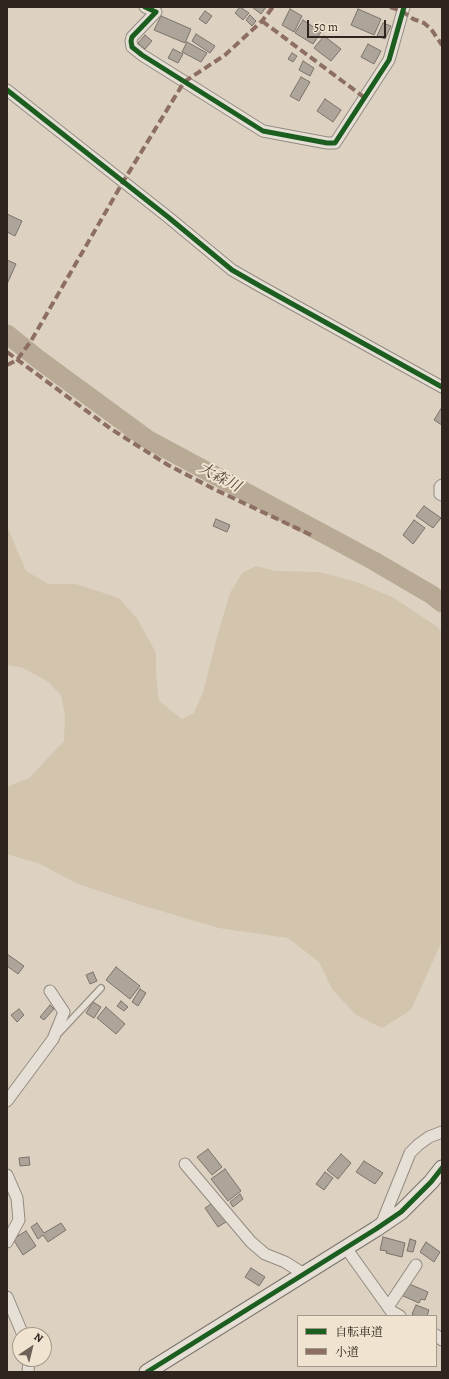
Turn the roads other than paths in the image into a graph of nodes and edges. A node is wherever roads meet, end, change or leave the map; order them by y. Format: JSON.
{"nodes":[{"id":1,"x":145,"y":7,"type":"edge"},
{"id":2,"x":404,"y":7,"type":"edge"},
{"id":3,"x":159,"y":10,"type":"edge"},
{"id":4,"x":7,"y":90,"type":"edge"},
{"id":5,"x":442,"y":387,"type":"edge"},
{"id":6,"x":442,"y":484,"type":"edge"},
{"id":7,"x":442,"y":496,"type":"edge"},
{"id":8,"x":101,"y":988,"type":"dead end"},
{"id":9,"x":50,"y":991,"type":"dead end"},
{"id":10,"x":53,"y":1039,"type":"junction"},
{"id":11,"x":7,"y":1101,"type":"edge"},
{"id":12,"x":442,"y":1132,"type":"edge"},
{"id":13,"x":185,"y":1164,"type":"dead end"},
{"id":14,"x":442,"y":1168,"type":"edge"},
{"id":15,"x":7,"y":1174,"type":"edge"},
{"id":16,"x":382,"y":1225,"type":"junction"},
{"id":17,"x":7,"y":1242,"type":"edge"},
{"id":18,"x":346,"y":1248,"type":"junction"},
{"id":19,"x":416,"y":1265,"type":"dead end"},
{"id":20,"x":304,"y":1274,"type":"junction"},
{"id":21,"x":7,"y":1297,"type":"edge"},
{"id":22,"x":388,"y":1307,"type":"junction"},
{"id":23,"x":398,"y":1315,"type":"edge"},
{"id":24,"x":20,"y":1327,"type":"edge"},
{"id":25,"x":147,"y":1372,"type":"edge"}],
"edges":[{"from":1,"to":3,"type":"street"},
{"from":2,"to":3,"type":"street"},
{"from":4,"to":5,"type":"street"},
{"from":6,"to":7,"type":"street"},
{"from":8,"to":10,"type":"lane"},
{"from":9,"to":10,"type":"street"},
{"from":10,"to":11,"type":"street"},
{"from":12,"to":16,"type":"street"},
{"from":13,"to":20,"type":"street"},
{"from":14,"to":16,"type":"street"},
{"from":15,"to":17,"type":"street"},
{"from":16,"to":18,"type":"street"},
{"from":18,"to":20,"type":"street"},
{"from":18,"to":22,"type":"street"},
{"from":19,"to":22,"type":"street"},
{"from":20,"to":25,"type":"street"},
{"from":21,"to":24,"type":"street"},
{"from":22,"to":23,"type":"street"}]}
